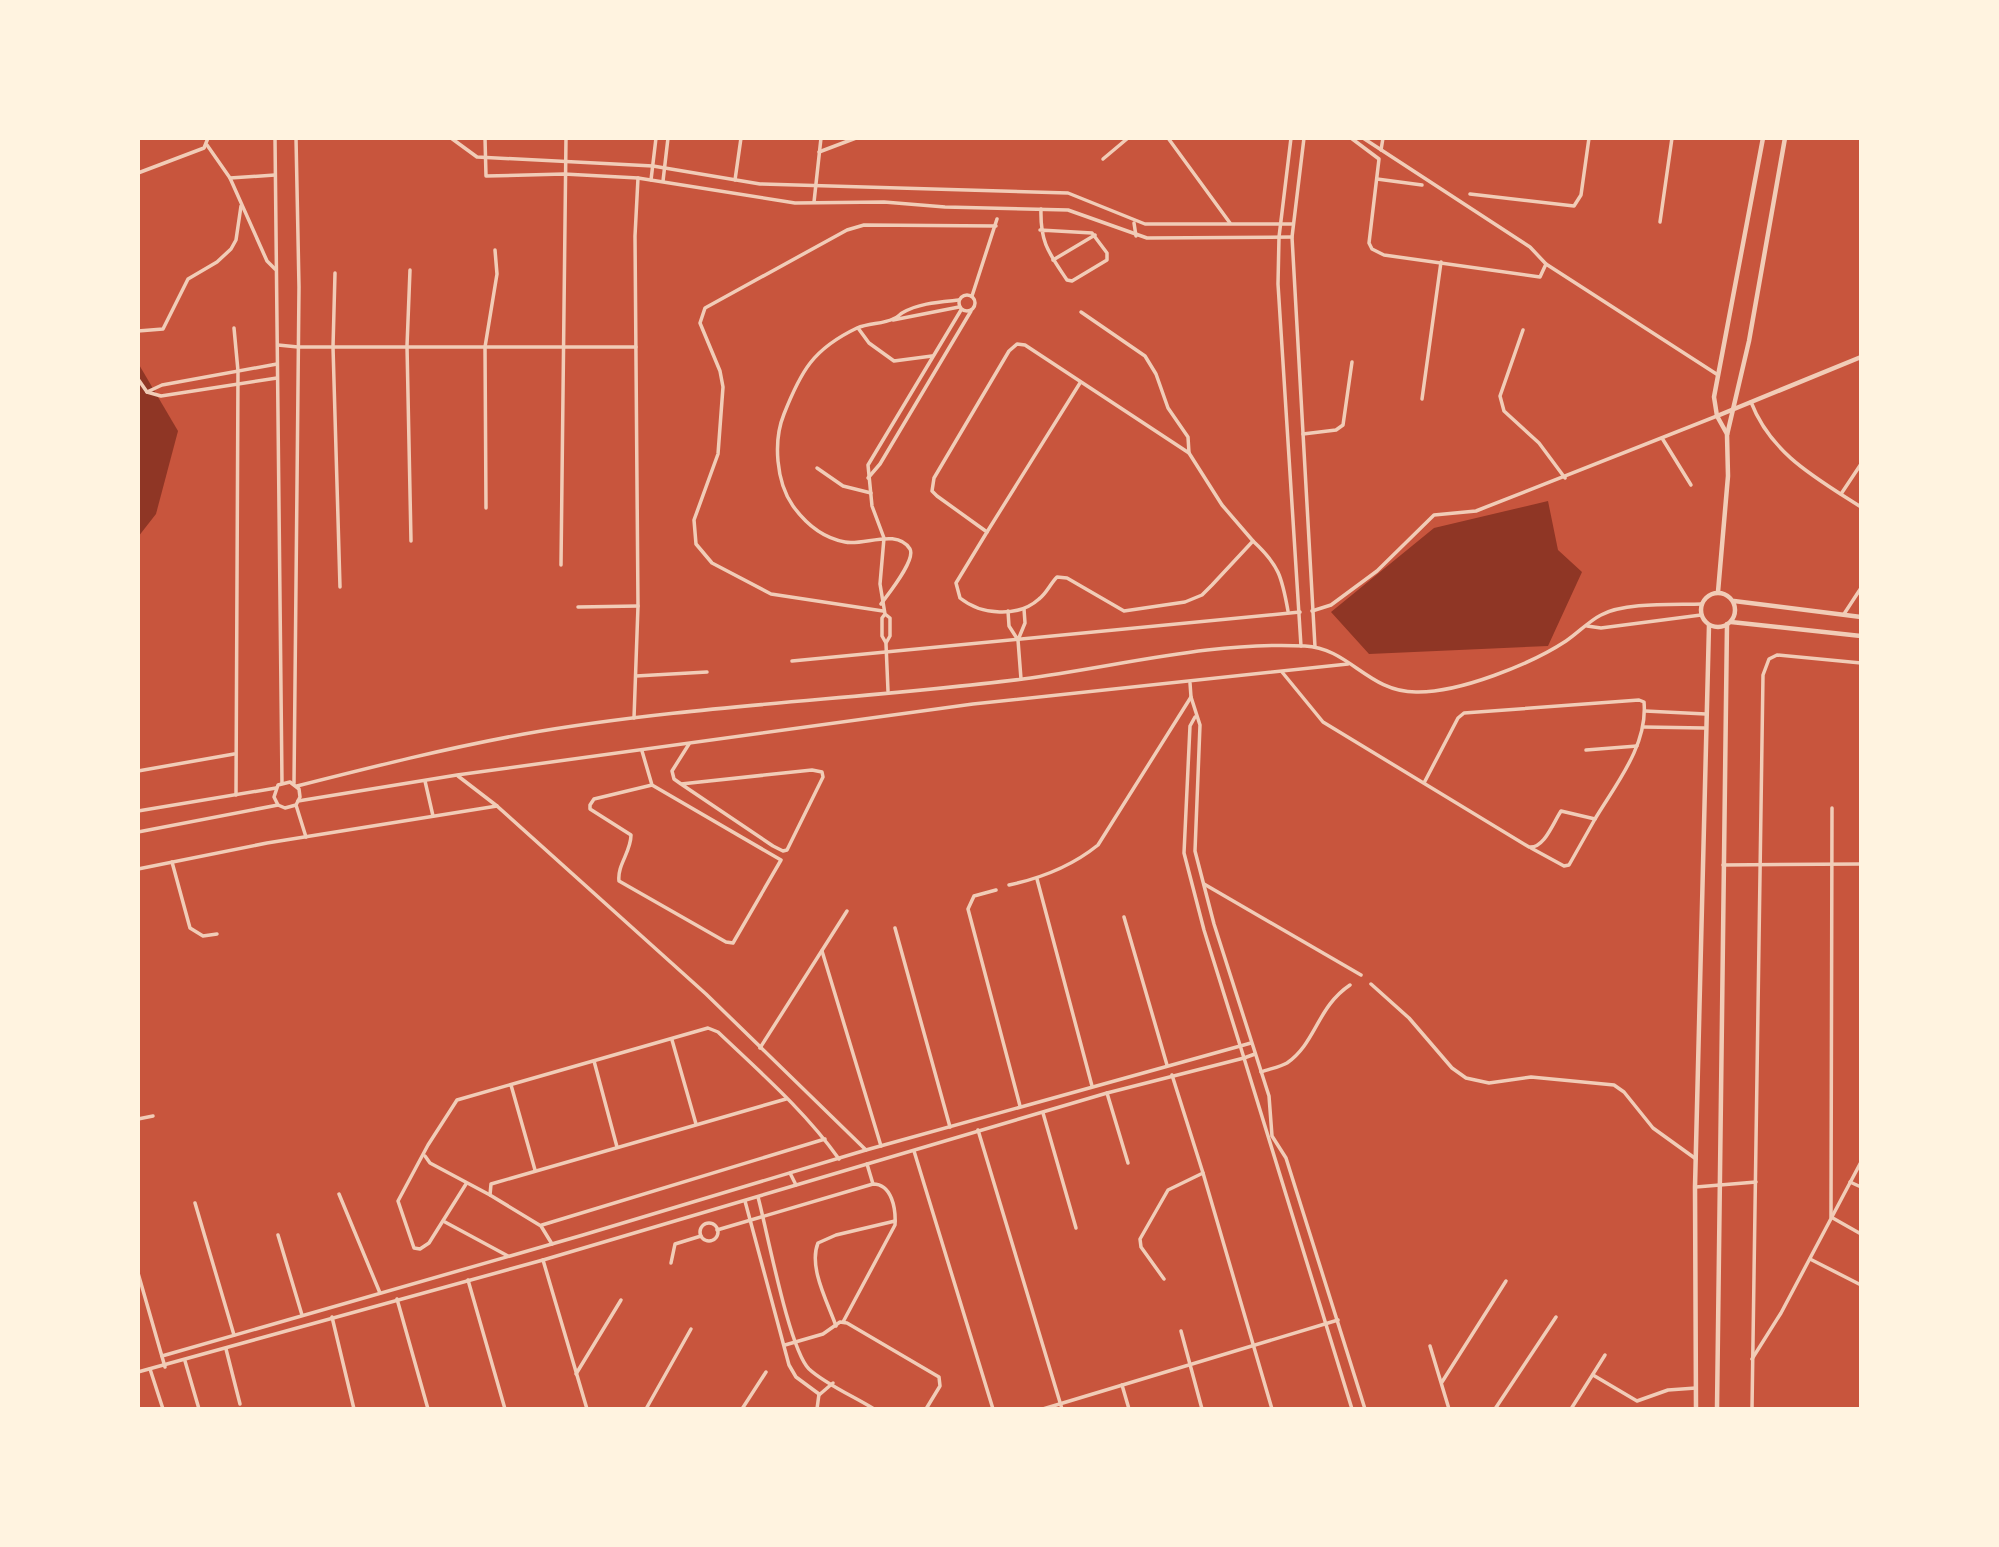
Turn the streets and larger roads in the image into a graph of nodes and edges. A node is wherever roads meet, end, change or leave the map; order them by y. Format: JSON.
{"nodes":[{"id":1,"x":208,"y":138,"type":"edge"},
{"id":2,"x":275,"y":138,"type":"edge"},
{"id":3,"x":296,"y":138,"type":"edge"},
{"id":4,"x":451,"y":138,"type":"edge"},
{"id":5,"x":485,"y":138,"type":"edge"},
{"id":6,"x":566,"y":138,"type":"edge"},
{"id":7,"x":656,"y":138,"type":"edge"},
{"id":8,"x":668,"y":138,"type":"edge"},
{"id":9,"x":741,"y":138,"type":"edge"},
{"id":10,"x":821,"y":138,"type":"edge"},
{"id":11,"x":856,"y":138,"type":"edge"},
{"id":12,"x":1128,"y":138,"type":"edge"},
{"id":13,"x":1168,"y":138,"type":"edge"},
{"id":14,"x":1291,"y":138,"type":"edge"},
{"id":15,"x":1304,"y":138,"type":"edge"},
{"id":16,"x":1351,"y":138,"type":"edge"},
{"id":17,"x":1363,"y":138,"type":"edge"},
{"id":18,"x":1383,"y":138,"type":"edge"},
{"id":19,"x":1589,"y":138,"type":"edge"},
{"id":20,"x":1672,"y":138,"type":"edge"},
{"id":21,"x":1763,"y":138,"type":"edge"},
{"id":22,"x":1785,"y":138,"type":"edge"},
{"id":23,"x":207,"y":145,"type":"junction"},
{"id":24,"x":1381,"y":150,"type":"junction"},
{"id":25,"x":819,"y":153,"type":"junction"},
{"id":26,"x":485,"y":157,"type":"junction"},
{"id":27,"x":1103,"y":159,"type":"dead end"},
{"id":28,"x":565,"y":160,"type":"junction"},
{"id":29,"x":653,"y":166,"type":"junction"},
{"id":30,"x":665,"y":168,"type":"junction"},
{"id":31,"x":138,"y":173,"type":"edge"},
{"id":32,"x":564,"y":174,"type":"junction"},
{"id":33,"x":275,"y":175,"type":"junction"},
{"id":34,"x":230,"y":178,"type":"junction"},
{"id":35,"x":638,"y":178,"type":"junction"},
{"id":36,"x":1377,"y":179,"type":"junction"},
{"id":37,"x":651,"y":180,"type":"junction"},
{"id":38,"x":735,"y":180,"type":"junction"},
{"id":39,"x":663,"y":181,"type":"junction"},
{"id":40,"x":1422,"y":185,"type":"dead end"},
{"id":41,"x":814,"y":187,"type":"junction"},
{"id":42,"x":1470,"y":194,"type":"dead end"},
{"id":43,"x":814,"y":203,"type":"junction"},
{"id":44,"x":241,"y":206,"type":"junction"},
{"id":45,"x":1041,"y":209,"type":"junction"},
{"id":46,"x":997,"y":219,"type":"dead end"},
{"id":47,"x":1661,"y":222,"type":"dead end"},
{"id":48,"x":1134,"y":223,"type":"junction"},
{"id":49,"x":1230,"y":223,"type":"junction"},
{"id":50,"x":1281,"y":224,"type":"junction"},
{"id":51,"x":1293,"y":224,"type":"junction"},
{"id":52,"x":996,"y":226,"type":"junction"},
{"id":53,"x":1041,"y":230,"type":"junction"},
{"id":54,"x":1095,"y":235,"type":"junction"},
{"id":55,"x":1136,"y":236,"type":"junction"},
{"id":56,"x":1279,"y":237,"type":"junction"},
{"id":57,"x":1292,"y":237,"type":"junction"},
{"id":58,"x":495,"y":250,"type":"dead end"},
{"id":59,"x":1054,"y":260,"type":"junction"},
{"id":60,"x":1441,"y":262,"type":"junction"},
{"id":61,"x":1546,"y":264,"type":"junction"},
{"id":62,"x":276,"y":270,"type":"junction"},
{"id":63,"x":410,"y":270,"type":"dead end"},
{"id":64,"x":335,"y":273,"type":"dead end"},
{"id":65,"x":971,"y":296,"type":"junction"},
{"id":66,"x":959,"y":300,"type":"junction"},
{"id":67,"x":960,"y":309,"type":"junction"},
{"id":68,"x":971,"y":311,"type":"junction"},
{"id":69,"x":1081,"y":312,"type":"dead end"},
{"id":70,"x":893,"y":320,"type":"junction"},
{"id":71,"x":234,"y":328,"type":"dead end"},
{"id":72,"x":858,"y":328,"type":"junction"},
{"id":73,"x":1523,"y":330,"type":"dead end"},
{"id":74,"x":138,"y":331,"type":"edge"},
{"id":75,"x":277,"y":344,"type":"junction"},
{"id":76,"x":407,"y":346,"type":"junction"},
{"id":77,"x":298,"y":347,"type":"junction"},
{"id":78,"x":332,"y":347,"type":"junction"},
{"id":79,"x":485,"y":347,"type":"junction"},
{"id":80,"x":561,"y":347,"type":"junction"},
{"id":81,"x":636,"y":347,"type":"junction"},
{"id":82,"x":932,"y":356,"type":"junction"},
{"id":83,"x":1861,"y":357,"type":"edge"},
{"id":84,"x":1352,"y":362,"type":"dead end"},
{"id":85,"x":277,"y":364,"type":"junction"},
{"id":86,"x":238,"y":371,"type":"junction"},
{"id":87,"x":1718,"y":375,"type":"junction"},
{"id":88,"x":277,"y":378,"type":"junction"},
{"id":89,"x":138,"y":379,"type":"edge"},
{"id":90,"x":238,"y":383,"type":"junction"},
{"id":91,"x":1080,"y":383,"type":"junction"},
{"id":92,"x":147,"y":391,"type":"junction"},
{"id":93,"x":1422,"y":399,"type":"dead end"},
{"id":94,"x":1751,"y":402,"type":"junction"},
{"id":95,"x":1734,"y":408,"type":"junction"},
{"id":96,"x":1717,"y":416,"type":"junction"},
{"id":97,"x":1303,"y":434,"type":"junction"},
{"id":98,"x":1727,"y":435,"type":"junction"},
{"id":99,"x":1662,"y":438,"type":"junction"},
{"id":100,"x":1189,"y":453,"type":"junction"},
{"id":101,"x":1861,"y":464,"type":"edge"},
{"id":102,"x":817,"y":468,"type":"dead end"},
{"id":103,"x":868,"y":478,"type":"junction"},
{"id":104,"x":1565,"y":478,"type":"junction"},
{"id":105,"x":1691,"y":485,"type":"dead end"},
{"id":106,"x":870,"y":493,"type":"junction"},
{"id":107,"x":1841,"y":494,"type":"junction"},
{"id":108,"x":1861,"y":507,"type":"edge"},
{"id":109,"x":486,"y":508,"type":"dead end"},
{"id":110,"x":987,"y":532,"type":"junction"},
{"id":111,"x":884,"y":538,"type":"junction"},
{"id":112,"x":411,"y":541,"type":"dead end"},
{"id":113,"x":1253,"y":541,"type":"junction"},
{"id":114,"x":561,"y":565,"type":"dead end"},
{"id":115,"x":340,"y":587,"type":"dead end"},
{"id":116,"x":1861,"y":588,"type":"edge"},
{"id":117,"x":1718,"y":592,"type":"junction"},
{"id":118,"x":1734,"y":601,"type":"junction"},
{"id":119,"x":881,"y":604,"type":"junction"},
{"id":120,"x":1702,"y":604,"type":"junction"},
{"id":121,"x":638,"y":606,"type":"junction"},
{"id":122,"x":578,"y":607,"type":"dead end"},
{"id":123,"x":1024,"y":609,"type":"junction"},
{"id":124,"x":1008,"y":610,"type":"junction"},
{"id":125,"x":1288,"y":611,"type":"junction"},
{"id":126,"x":1312,"y":611,"type":"junction"},
{"id":127,"x":884,"y":612,"type":"junction"},
{"id":128,"x":1300,"y":612,"type":"junction"},
{"id":129,"x":1844,"y":614,"type":"junction"},
{"id":130,"x":1701,"y":615,"type":"junction"},
{"id":131,"x":1861,"y":617,"type":"edge"},
{"id":132,"x":1729,"y":623,"type":"junction"},
{"id":133,"x":1709,"y":625,"type":"junction"},
{"id":134,"x":1587,"y":626,"type":"junction"},
{"id":135,"x":1861,"y":636,"type":"edge"},
{"id":136,"x":1018,"y":640,"type":"junction"},
{"id":137,"x":886,"y":643,"type":"junction"},
{"id":138,"x":1301,"y":646,"type":"junction"},
{"id":139,"x":1315,"y":647,"type":"junction"},
{"id":140,"x":886,"y":652,"type":"junction"},
{"id":141,"x":792,"y":661,"type":"dead end"},
{"id":142,"x":1861,"y":663,"type":"edge"},
{"id":143,"x":1350,"y":664,"type":"junction"},
{"id":144,"x":707,"y":672,"type":"dead end"},
{"id":145,"x":1282,"y":672,"type":"junction"},
{"id":146,"x":636,"y":677,"type":"junction"},
{"id":147,"x":1021,"y":679,"type":"junction"},
{"id":148,"x":1190,"y":683,"type":"junction"},
{"id":149,"x":888,"y":691,"type":"junction"},
{"id":150,"x":1191,"y":697,"type":"junction"},
{"id":151,"x":1645,"y":711,"type":"junction"},
{"id":152,"x":1706,"y":714,"type":"junction"},
{"id":153,"x":1195,"y":716,"type":"junction"},
{"id":154,"x":634,"y":718,"type":"junction"},
{"id":155,"x":1644,"y":727,"type":"junction"},
{"id":156,"x":1704,"y":728,"type":"junction"},
{"id":157,"x":689,"y":744,"type":"junction"},
{"id":158,"x":1637,"y":746,"type":"junction"},
{"id":159,"x":1586,"y":750,"type":"dead end"},
{"id":160,"x":642,"y":751,"type":"junction"},
{"id":161,"x":234,"y":754,"type":"junction"},
{"id":162,"x":138,"y":771,"type":"edge"},
{"id":163,"x":457,"y":775,"type":"junction"},
{"id":164,"x":425,"y":780,"type":"junction"},
{"id":165,"x":282,"y":783,"type":"junction"},
{"id":166,"x":1424,"y":783,"type":"junction"},
{"id":167,"x":681,"y":784,"type":"junction"},
{"id":168,"x":295,"y":785,"type":"junction"},
{"id":169,"x":652,"y":785,"type":"junction"},
{"id":170,"x":276,"y":788,"type":"junction"},
{"id":171,"x":236,"y":795,"type":"junction"},
{"id":172,"x":297,"y":803,"type":"junction"},
{"id":173,"x":278,"y":805,"type":"junction"},
{"id":174,"x":497,"y":806,"type":"junction"},
{"id":175,"x":1832,"y":808,"type":"dead end"},
{"id":176,"x":138,"y":811,"type":"edge"},
{"id":177,"x":433,"y":816,"type":"junction"},
{"id":178,"x":1595,"y":819,"type":"junction"},
{"id":179,"x":138,"y":832,"type":"edge"},
{"id":180,"x":306,"y":836,"type":"junction"},
{"id":181,"x":1530,"y":847,"type":"junction"},
{"id":182,"x":172,"y":862,"type":"junction"},
{"id":183,"x":1723,"y":864,"type":"junction"},
{"id":184,"x":1762,"y":864,"type":"junction"},
{"id":185,"x":1833,"y":864,"type":"junction"},
{"id":186,"x":1861,"y":864,"type":"edge"},
{"id":187,"x":138,"y":869,"type":"edge"},
{"id":188,"x":1037,"y":879,"type":"junction"},
{"id":189,"x":1204,"y":884,"type":"junction"},
{"id":190,"x":1009,"y":885,"type":"dead end"},
{"id":191,"x":996,"y":890,"type":"dead end"},
{"id":192,"x":847,"y":911,"type":"dead end"},
{"id":193,"x":1124,"y":917,"type":"dead end"},
{"id":194,"x":895,"y":928,"type":"dead end"},
{"id":195,"x":217,"y":934,"type":"dead end"},
{"id":196,"x":822,"y":951,"type":"junction"},
{"id":197,"x":1360,"y":975,"type":"dead end"},
{"id":198,"x":1371,"y":984,"type":"dead end"},
{"id":199,"x":1350,"y":985,"type":"dead end"},
{"id":200,"x":672,"y":1040,"type":"junction"},
{"id":201,"x":1251,"y":1043,"type":"junction"},
{"id":202,"x":1240,"y":1046,"type":"junction"},
{"id":203,"x":760,"y":1048,"type":"junction"},
{"id":204,"x":1255,"y":1054,"type":"junction"},
{"id":205,"x":1244,"y":1058,"type":"junction"},
{"id":206,"x":594,"y":1061,"type":"junction"},
{"id":207,"x":1167,"y":1065,"type":"junction"},
{"id":208,"x":1261,"y":1072,"type":"junction"},
{"id":209,"x":1172,"y":1075,"type":"junction"},
{"id":210,"x":511,"y":1084,"type":"junction"},
{"id":211,"x":1092,"y":1086,"type":"junction"},
{"id":212,"x":1107,"y":1093,"type":"junction"},
{"id":213,"x":1058,"y":1096,"type":"junction"},
{"id":214,"x":787,"y":1099,"type":"junction"},
{"id":215,"x":1020,"y":1106,"type":"junction"},
{"id":216,"x":1062,"y":1107,"type":"junction"},
{"id":217,"x":1043,"y":1113,"type":"junction"},
{"id":218,"x":153,"y":1116,"type":"dead end"},
{"id":219,"x":138,"y":1119,"type":"edge"},
{"id":220,"x":696,"y":1124,"type":"junction"},
{"id":221,"x":950,"y":1127,"type":"junction"},
{"id":222,"x":978,"y":1130,"type":"junction"},
{"id":223,"x":825,"y":1139,"type":"junction"},
{"id":224,"x":1272,"y":1141,"type":"junction"},
{"id":225,"x":881,"y":1146,"type":"junction"},
{"id":226,"x":617,"y":1147,"type":"junction"},
{"id":227,"x":866,"y":1150,"type":"junction"},
{"id":228,"x":914,"y":1151,"type":"junction"},
{"id":229,"x":425,"y":1156,"type":"junction"},
{"id":230,"x":839,"y":1159,"type":"junction"},
{"id":231,"x":1696,"y":1159,"type":"junction"},
{"id":232,"x":1861,"y":1162,"type":"edge"},
{"id":233,"x":1128,"y":1163,"type":"dead end"},
{"id":234,"x":867,"y":1164,"type":"junction"},
{"id":235,"x":535,"y":1171,"type":"junction"},
{"id":236,"x":790,"y":1173,"type":"junction"},
{"id":237,"x":1202,"y":1173,"type":"junction"},
{"id":238,"x":1756,"y":1182,"type":"junction"},
{"id":239,"x":1850,"y":1182,"type":"junction"},
{"id":240,"x":466,"y":1184,"type":"junction"},
{"id":241,"x":873,"y":1184,"type":"junction"},
{"id":242,"x":1720,"y":1184,"type":"junction"},
{"id":243,"x":796,"y":1185,"type":"junction"},
{"id":244,"x":1695,"y":1186,"type":"junction"},
{"id":245,"x":1861,"y":1188,"type":"edge"},
{"id":246,"x":339,"y":1194,"type":"dead end"},
{"id":247,"x":490,"y":1195,"type":"junction"},
{"id":248,"x":758,"y":1197,"type":"junction"},
{"id":249,"x":745,"y":1200,"type":"junction"},
{"id":250,"x":195,"y":1203,"type":"dead end"},
{"id":251,"x":763,"y":1216,"type":"junction"},
{"id":252,"x":1830,"y":1217,"type":"junction"},
{"id":253,"x":749,"y":1219,"type":"junction"},
{"id":254,"x":444,"y":1221,"type":"junction"},
{"id":255,"x":895,"y":1221,"type":"junction"},
{"id":256,"x":541,"y":1226,"type":"junction"},
{"id":257,"x":1076,"y":1228,"type":"dead end"},
{"id":258,"x":717,"y":1230,"type":"junction"},
{"id":259,"x":1861,"y":1234,"type":"edge"},
{"id":260,"x":278,"y":1235,"type":"dead end"},
{"id":261,"x":583,"y":1236,"type":"junction"},
{"id":262,"x":701,"y":1236,"type":"junction"},
{"id":263,"x":552,"y":1244,"type":"junction"},
{"id":264,"x":587,"y":1247,"type":"junction"},
{"id":265,"x":508,"y":1256,"type":"junction"},
{"id":266,"x":1809,"y":1259,"type":"junction"},
{"id":267,"x":543,"y":1260,"type":"junction"},
{"id":268,"x":671,"y":1263,"type":"dead end"},
{"id":269,"x":1319,"y":1265,"type":"junction"},
{"id":270,"x":1308,"y":1270,"type":"junction"},
{"id":271,"x":138,"y":1273,"type":"edge"},
{"id":272,"x":1164,"y":1279,"type":"dead end"},
{"id":273,"x":468,"y":1280,"type":"junction"},
{"id":274,"x":1506,"y":1280,"type":"dead end"},
{"id":275,"x":1861,"y":1285,"type":"edge"},
{"id":276,"x":380,"y":1293,"type":"junction"},
{"id":277,"x":397,"y":1299,"type":"junction"},
{"id":278,"x":621,"y":1300,"type":"dead end"},
{"id":279,"x":302,"y":1315,"type":"junction"},
{"id":280,"x":332,"y":1317,"type":"junction"},
{"id":281,"x":1556,"y":1317,"type":"dead end"},
{"id":282,"x":1338,"y":1320,"type":"junction"},
{"id":283,"x":843,"y":1322,"type":"junction"},
{"id":284,"x":1326,"y":1324,"type":"junction"},
{"id":285,"x":836,"y":1326,"type":"junction"},
{"id":286,"x":691,"y":1329,"type":"dead end"},
{"id":287,"x":1181,"y":1331,"type":"dead end"},
{"id":288,"x":234,"y":1335,"type":"junction"},
{"id":289,"x":797,"y":1342,"type":"junction"},
{"id":290,"x":784,"y":1345,"type":"junction"},
{"id":291,"x":1253,"y":1346,"type":"junction"},
{"id":292,"x":1430,"y":1346,"type":"dead end"},
{"id":293,"x":226,"y":1349,"type":"junction"},
{"id":294,"x":1605,"y":1354,"type":"dead end"},
{"id":295,"x":162,"y":1356,"type":"junction"},
{"id":296,"x":1752,"y":1359,"type":"junction"},
{"id":297,"x":185,"y":1361,"type":"junction"},
{"id":298,"x":1189,"y":1364,"type":"junction"},
{"id":299,"x":165,"y":1367,"type":"junction"},
{"id":300,"x":150,"y":1369,"type":"junction"},
{"id":301,"x":138,"y":1372,"type":"edge"},
{"id":302,"x":766,"y":1372,"type":"dead end"},
{"id":303,"x":576,"y":1374,"type":"junction"},
{"id":304,"x":1593,"y":1375,"type":"junction"},
{"id":305,"x":1441,"y":1382,"type":"junction"},
{"id":306,"x":833,"y":1383,"type":"junction"},
{"id":307,"x":1122,"y":1385,"type":"junction"},
{"id":308,"x":1696,"y":1388,"type":"junction"},
{"id":309,"x":820,"y":1395,"type":"junction"},
{"id":310,"x":240,"y":1404,"type":"dead end"},
{"id":311,"x":1062,"y":1406,"type":"edge"},
{"id":312,"x":163,"y":1409,"type":"edge"},
{"id":313,"x":199,"y":1409,"type":"edge"},
{"id":314,"x":354,"y":1409,"type":"edge"},
{"id":315,"x":428,"y":1409,"type":"edge"},
{"id":316,"x":505,"y":1409,"type":"edge"},
{"id":317,"x":587,"y":1409,"type":"edge"},
{"id":318,"x":646,"y":1409,"type":"edge"},
{"id":319,"x":742,"y":1409,"type":"edge"},
{"id":320,"x":817,"y":1409,"type":"edge"},
{"id":321,"x":874,"y":1409,"type":"edge"},
{"id":322,"x":926,"y":1409,"type":"edge"},
{"id":323,"x":993,"y":1409,"type":"edge"},
{"id":324,"x":1043,"y":1409,"type":"edge"},
{"id":325,"x":1129,"y":1409,"type":"edge"},
{"id":326,"x":1202,"y":1409,"type":"edge"},
{"id":327,"x":1272,"y":1409,"type":"edge"},
{"id":328,"x":1352,"y":1409,"type":"edge"},
{"id":329,"x":1364,"y":1409,"type":"edge"},
{"id":330,"x":1448,"y":1409,"type":"edge"},
{"id":331,"x":1495,"y":1409,"type":"edge"},
{"id":332,"x":1571,"y":1409,"type":"edge"},
{"id":333,"x":1696,"y":1409,"type":"edge"},
{"id":334,"x":1717,"y":1409,"type":"edge"},
{"id":335,"x":1752,"y":1409,"type":"edge"}],
"edges":[{"from":1,"to":23,"type":"street"},
{"from":2,"to":33,"type":"street"},
{"from":3,"to":77,"type":"street"},
{"from":4,"to":26,"type":"street"},
{"from":5,"to":26,"type":"street"},
{"from":6,"to":28,"type":"street"},
{"from":7,"to":29,"type":"street"},
{"from":8,"to":30,"type":"street"},
{"from":9,"to":38,"type":"street"},
{"from":10,"to":25,"type":"street"},
{"from":11,"to":25,"type":"street"},
{"from":12,"to":27,"type":"street"},
{"from":13,"to":49,"type":"street"},
{"from":14,"to":50,"type":"street"},
{"from":15,"to":51,"type":"street"},
{"from":16,"to":36,"type":"street"},
{"from":17,"to":24,"type":"street"},
{"from":18,"to":24,"type":"street"},
{"from":19,"to":42,"type":"street"},
{"from":20,"to":47,"type":"street"},
{"from":21,"to":87,"type":"street"},
{"from":22,"to":95,"type":"street"},
{"from":23,"to":31,"type":"street"},
{"from":23,"to":34,"type":"street"},
{"from":24,"to":61,"type":"street"},
{"from":25,"to":41,"type":"street"},
{"from":26,"to":28,"type":"street"},
{"from":26,"to":32,"type":"street"},
{"from":28,"to":29,"type":"street"},
{"from":28,"to":32,"type":"street"},
{"from":29,"to":30,"type":"street"},
{"from":29,"to":37,"type":"street"},
{"from":30,"to":38,"type":"street"},
{"from":30,"to":39,"type":"street"},
{"from":32,"to":35,"type":"street"},
{"from":32,"to":80,"type":"street"},
{"from":33,"to":34,"type":"street"},
{"from":33,"to":62,"type":"street"},
{"from":34,"to":44,"type":"street"},
{"from":35,"to":37,"type":"street"},
{"from":35,"to":81,"type":"street"},
{"from":36,"to":40,"type":"street"},
{"from":36,"to":60,"type":"street"},
{"from":37,"to":39,"type":"street"},
{"from":38,"to":41,"type":"street"},
{"from":39,"to":43,"type":"street"},
{"from":41,"to":43,"type":"street"},
{"from":41,"to":48,"type":"street"},
{"from":43,"to":45,"type":"street"},
{"from":44,"to":62,"type":"street"},
{"from":44,"to":74,"type":"street"},
{"from":45,"to":53,"type":"street"},
{"from":45,"to":55,"type":"street"},
{"from":46,"to":52,"type":"street"},
{"from":48,"to":49,"type":"street"},
{"from":48,"to":55,"type":"street"},
{"from":49,"to":50,"type":"street"},
{"from":50,"to":51,"type":"street"},
{"from":50,"to":56,"type":"street"},
{"from":51,"to":57,"type":"street"},
{"from":52,"to":65,"type":"street"},
{"from":52,"to":127,"type":"street"},
{"from":53,"to":54,"type":"street"},
{"from":53,"to":59,"type":"street"},
{"from":54,"to":59,"type":"street"},
{"from":54,"to":59,"type":"street"},
{"from":55,"to":56,"type":"street"},
{"from":56,"to":57,"type":"street"},
{"from":56,"to":128,"type":"street"},
{"from":57,"to":97,"type":"street"},
{"from":58,"to":79,"type":"street"},
{"from":60,"to":61,"type":"street"},
{"from":60,"to":93,"type":"street"},
{"from":61,"to":87,"type":"street"},
{"from":62,"to":75,"type":"street"},
{"from":63,"to":76,"type":"street"},
{"from":64,"to":78,"type":"street"},
{"from":65,"to":66,"type":"street"},
{"from":65,"to":68,"type":"street"},
{"from":66,"to":67,"type":"street"},
{"from":66,"to":70,"type":"street"},
{"from":67,"to":68,"type":"street"},
{"from":67,"to":70,"type":"street"},
{"from":67,"to":82,"type":"street"},
{"from":68,"to":103,"type":"street"},
{"from":69,"to":100,"type":"street"},
{"from":70,"to":72,"type":"street"},
{"from":71,"to":86,"type":"street"},
{"from":72,"to":82,"type":"street"},
{"from":72,"to":111,"type":"street"},
{"from":73,"to":104,"type":"street"},
{"from":75,"to":77,"type":"street"},
{"from":75,"to":85,"type":"street"},
{"from":76,"to":78,"type":"street"},
{"from":76,"to":79,"type":"street"},
{"from":76,"to":112,"type":"street"},
{"from":77,"to":78,"type":"street"},
{"from":77,"to":168,"type":"street"},
{"from":78,"to":115,"type":"street"},
{"from":79,"to":80,"type":"street"},
{"from":79,"to":109,"type":"street"},
{"from":80,"to":81,"type":"street"},
{"from":80,"to":114,"type":"street"},
{"from":81,"to":121,"type":"street"},
{"from":82,"to":103,"type":"street"},
{"from":83,"to":94,"type":"street"},
{"from":84,"to":97,"type":"street"},
{"from":85,"to":86,"type":"street"},
{"from":85,"to":88,"type":"street"},
{"from":86,"to":90,"type":"street"},
{"from":86,"to":92,"type":"street"},
{"from":87,"to":96,"type":"street"},
{"from":88,"to":90,"type":"street"},
{"from":88,"to":165,"type":"street"},
{"from":89,"to":92,"type":"street"},
{"from":90,"to":92,"type":"street"},
{"from":90,"to":161,"type":"street"},
{"from":91,"to":100,"type":"street"},
{"from":91,"to":110,"type":"street"},
{"from":91,"to":110,"type":"street"},
{"from":94,"to":95,"type":"street"},
{"from":94,"to":107,"type":"street"},
{"from":95,"to":96,"type":"street"},
{"from":95,"to":98,"type":"street"},
{"from":96,"to":98,"type":"street"},
{"from":96,"to":99,"type":"street"},
{"from":97,"to":126,"type":"street"},
{"from":98,"to":117,"type":"street"},
{"from":99,"to":104,"type":"street"},
{"from":99,"to":105,"type":"street"},
{"from":100,"to":113,"type":"street"},
{"from":101,"to":107,"type":"street"},
{"from":102,"to":106,"type":"street"},
{"from":103,"to":106,"type":"street"},
{"from":104,"to":126,"type":"street"},
{"from":106,"to":111,"type":"street"},
{"from":107,"to":108,"type":"street"},
{"from":110,"to":124,"type":"street"},
{"from":111,"to":119,"type":"street"},
{"from":111,"to":119,"type":"street"},
{"from":113,"to":123,"type":"street"},
{"from":113,"to":125,"type":"street"},
{"from":116,"to":129,"type":"street"},
{"from":117,"to":118,"type":"street"},
{"from":117,"to":120,"type":"street"},
{"from":118,"to":129,"type":"street"},
{"from":118,"to":132,"type":"street"},
{"from":119,"to":127,"type":"street"},
{"from":120,"to":130,"type":"street"},
{"from":120,"to":134,"type":"street"},
{"from":121,"to":122,"type":"street"},
{"from":121,"to":146,"type":"street"},
{"from":123,"to":124,"type":"street"},
{"from":123,"to":136,"type":"street"},
{"from":124,"to":136,"type":"street"},
{"from":125,"to":128,"type":"street"},
{"from":125,"to":136,"type":"street"},
{"from":126,"to":139,"type":"street"},
{"from":127,"to":137,"type":"street"},
{"from":127,"to":137,"type":"street"},
{"from":128,"to":138,"type":"street"},
{"from":129,"to":131,"type":"street"},
{"from":130,"to":133,"type":"street"},
{"from":130,"to":134,"type":"street"},
{"from":132,"to":133,"type":"street"},
{"from":132,"to":135,"type":"street"},
{"from":132,"to":183,"type":"street"},
{"from":133,"to":152,"type":"street"},
{"from":134,"to":143,"type":"street"},
{"from":136,"to":140,"type":"street"},
{"from":136,"to":147,"type":"street"},
{"from":137,"to":140,"type":"street"},
{"from":138,"to":139,"type":"street"},
{"from":138,"to":147,"type":"street"},
{"from":139,"to":143,"type":"street"},
{"from":140,"to":141,"type":"street"},
{"from":140,"to":149,"type":"street"},
{"from":142,"to":184,"type":"street"},
{"from":143,"to":145,"type":"street"},
{"from":144,"to":146,"type":"street"},
{"from":145,"to":148,"type":"street"},
{"from":145,"to":166,"type":"street"},
{"from":146,"to":154,"type":"street"},
{"from":147,"to":149,"type":"street"},
{"from":148,"to":150,"type":"street"},
{"from":148,"to":157,"type":"street"},
{"from":149,"to":154,"type":"street"},
{"from":150,"to":153,"type":"street"},
{"from":150,"to":188,"type":"street"},
{"from":151,"to":152,"type":"street"},
{"from":151,"to":155,"type":"street"},
{"from":151,"to":166,"type":"street"},
{"from":152,"to":156,"type":"street"},
{"from":153,"to":189,"type":"street"},
{"from":153,"to":202,"type":"street"},
{"from":154,"to":168,"type":"street"},
{"from":155,"to":156,"type":"street"},
{"from":155,"to":158,"type":"street"},
{"from":156,"to":231,"type":"street"},
{"from":157,"to":160,"type":"street"},
{"from":157,"to":167,"type":"street"},
{"from":158,"to":159,"type":"street"},
{"from":158,"to":178,"type":"street"},
{"from":160,"to":163,"type":"street"},
{"from":160,"to":169,"type":"street"},
{"from":161,"to":162,"type":"street"},
{"from":161,"to":171,"type":"street"},
{"from":163,"to":164,"type":"street"},
{"from":163,"to":174,"type":"street"},
{"from":164,"to":172,"type":"street"},
{"from":164,"to":177,"type":"street"},
{"from":165,"to":168,"type":"street"},
{"from":165,"to":170,"type":"street"},
{"from":166,"to":181,"type":"street"},
{"from":167,"to":167,"type":"street"},
{"from":168,"to":172,"type":"street"},
{"from":169,"to":169,"type":"street"},
{"from":170,"to":171,"type":"street"},
{"from":170,"to":173,"type":"street"},
{"from":171,"to":176,"type":"street"},
{"from":172,"to":173,"type":"street"},
{"from":172,"to":180,"type":"street"},
{"from":173,"to":179,"type":"street"},
{"from":174,"to":177,"type":"street"},
{"from":174,"to":203,"type":"street"},
{"from":175,"to":185,"type":"street"},
{"from":177,"to":180,"type":"street"},
{"from":178,"to":181,"type":"street"},
{"from":178,"to":181,"type":"street"},
{"from":180,"to":182,"type":"street"},
{"from":182,"to":187,"type":"street"},
{"from":182,"to":195,"type":"street"},
{"from":183,"to":184,"type":"street"},
{"from":183,"to":242,"type":"street"},
{"from":184,"to":185,"type":"street"},
{"from":184,"to":238,"type":"street"},
{"from":185,"to":186,"type":"street"},
{"from":185,"to":252,"type":"street"},
{"from":188,"to":190,"type":"street"},
{"from":188,"to":211,"type":"street"},
{"from":189,"to":197,"type":"street"},
{"from":189,"to":201,"type":"street"},
{"from":191,"to":215,"type":"street"},
{"from":192,"to":196,"type":"street"},
{"from":193,"to":207,"type":"street"},
{"from":194,"to":221,"type":"street"},
{"from":196,"to":203,"type":"street"},
{"from":196,"to":225,"type":"street"},
{"from":198,"to":231,"type":"street"},
{"from":199,"to":208,"type":"street"},
{"from":200,"to":206,"type":"street"},
{"from":200,"to":214,"type":"street"},
{"from":200,"to":220,"type":"street"},
{"from":201,"to":202,"type":"street"},
{"from":201,"to":204,"type":"street"},
{"from":202,"to":205,"type":"street"},
{"from":202,"to":207,"type":"street"},
{"from":203,"to":227,"type":"street"},
{"from":204,"to":205,"type":"street"},
{"from":204,"to":208,"type":"street"},
{"from":205,"to":209,"type":"street"},
{"from":205,"to":224,"type":"street"},
{"from":206,"to":210,"type":"street"},
{"from":206,"to":226,"type":"street"},
{"from":207,"to":211,"type":"street"},
{"from":208,"to":224,"type":"street"},
{"from":209,"to":212,"type":"street"},
{"from":209,"to":237,"type":"street"},
{"from":210,"to":229,"type":"street"},
{"from":210,"to":235,"type":"street"},
{"from":211,"to":213,"type":"street"},
{"from":212,"to":216,"type":"street"},
{"from":212,"to":233,"type":"street"},
{"from":213,"to":215,"type":"street"},
{"from":213,"to":216,"type":"street"},
{"from":214,"to":220,"type":"street"},
{"from":214,"to":223,"type":"street"},
{"from":215,"to":221,"type":"street"},
{"from":216,"to":217,"type":"street"},
{"from":217,"to":222,"type":"street"},
{"from":217,"to":257,"type":"street"},
{"from":218,"to":219,"type":"street"},
{"from":220,"to":226,"type":"street"},
{"from":221,"to":225,"type":"street"},
{"from":222,"to":228,"type":"street"},
{"from":222,"to":311,"type":"street"},
{"from":223,"to":230,"type":"street"},
{"from":223,"to":256,"type":"street"},
{"from":224,"to":269,"type":"street"},
{"from":224,"to":270,"type":"street"},
{"from":225,"to":227,"type":"street"},
{"from":226,"to":235,"type":"street"},
{"from":227,"to":230,"type":"street"},
{"from":228,"to":234,"type":"street"},
{"from":228,"to":323,"type":"street"},
{"from":229,"to":240,"type":"street"},
{"from":229,"to":254,"type":"street"},
{"from":230,"to":236,"type":"street"},
{"from":231,"to":244,"type":"street"},
{"from":232,"to":239,"type":"street"},
{"from":234,"to":241,"type":"street"},
{"from":234,"to":243,"type":"street"},
{"from":235,"to":247,"type":"street"},
{"from":236,"to":243,"type":"street"},
{"from":236,"to":261,"type":"street"},
{"from":237,"to":272,"type":"street"},
{"from":237,"to":291,"type":"street"},
{"from":238,"to":242,"type":"street"},
{"from":238,"to":296,"type":"street"},
{"from":239,"to":245,"type":"street"},
{"from":239,"to":252,"type":"street"},
{"from":240,"to":247,"type":"street"},
{"from":240,"to":254,"type":"street"},
{"from":241,"to":251,"type":"street"},
{"from":241,"to":255,"type":"street"},
{"from":242,"to":244,"type":"street"},
{"from":242,"to":334,"type":"street"},
{"from":243,"to":248,"type":"street"},
{"from":244,"to":308,"type":"street"},
{"from":246,"to":276,"type":"street"},
{"from":247,"to":256,"type":"street"},
{"from":248,"to":249,"type":"street"},
{"from":248,"to":251,"type":"street"},
{"from":249,"to":253,"type":"street"},
{"from":249,"to":264,"type":"street"},
{"from":250,"to":288,"type":"street"},
{"from":251,"to":253,"type":"street"},
{"from":251,"to":289,"type":"street"},
{"from":252,"to":259,"type":"street"},
{"from":252,"to":266,"type":"street"},
{"from":253,"to":258,"type":"street"},
{"from":253,"to":290,"type":"street"},
{"from":254,"to":265,"type":"street"},
{"from":255,"to":283,"type":"street"},
{"from":255,"to":285,"type":"street"},
{"from":256,"to":263,"type":"street"},
{"from":258,"to":262,"type":"street"},
{"from":258,"to":262,"type":"street"},
{"from":260,"to":279,"type":"street"},
{"from":261,"to":263,"type":"street"},
{"from":261,"to":264,"type":"street"},
{"from":262,"to":268,"type":"street"},
{"from":263,"to":265,"type":"street"},
{"from":264,"to":267,"type":"street"},
{"from":265,"to":276,"type":"street"},
{"from":266,"to":275,"type":"street"},
{"from":266,"to":296,"type":"street"},
{"from":267,"to":273,"type":"street"},
{"from":267,"to":303,"type":"street"},
{"from":269,"to":270,"type":"street"},
{"from":269,"to":282,"type":"street"},
{"from":270,"to":284,"type":"street"},
{"from":271,"to":295,"type":"street"},
{"from":273,"to":277,"type":"street"},
{"from":273,"to":316,"type":"street"},
{"from":274,"to":305,"type":"street"},
{"from":276,"to":279,"type":"street"},
{"from":277,"to":280,"type":"street"},
{"from":277,"to":315,"type":"street"},
{"from":278,"to":303,"type":"street"},
{"from":279,"to":288,"type":"street"},
{"from":280,"to":293,"type":"street"},
{"from":280,"to":314,"type":"street"},
{"from":281,"to":331,"type":"street"},
{"from":282,"to":284,"type":"street"},
{"from":282,"to":329,"type":"street"},
{"from":283,"to":285,"type":"street"},
{"from":283,"to":322,"type":"street"},
{"from":284,"to":291,"type":"street"},
{"from":284,"to":328,"type":"street"},
{"from":285,"to":289,"type":"street"},
{"from":286,"to":318,"type":"street"},
{"from":287,"to":298,"type":"street"},
{"from":288,"to":295,"type":"street"},
{"from":289,"to":290,"type":"street"},
{"from":289,"to":306,"type":"street"},
{"from":290,"to":309,"type":"street"},
{"from":291,"to":298,"type":"street"},
{"from":291,"to":327,"type":"street"},
{"from":292,"to":305,"type":"street"},
{"from":293,"to":297,"type":"street"},
{"from":293,"to":310,"type":"street"},
{"from":294,"to":304,"type":"street"},
{"from":295,"to":299,"type":"street"},
{"from":296,"to":335,"type":"street"},
{"from":297,"to":299,"type":"street"},
{"from":297,"to":313,"type":"street"},
{"from":298,"to":307,"type":"street"},
{"from":298,"to":326,"type":"street"},
{"from":299,"to":300,"type":"street"},
{"from":300,"to":301,"type":"street"},
{"from":300,"to":312,"type":"street"},
{"from":302,"to":319,"type":"street"},
{"from":303,"to":317,"type":"street"},
{"from":304,"to":308,"type":"street"},
{"from":304,"to":332,"type":"street"},
{"from":305,"to":330,"type":"street"},
{"from":306,"to":309,"type":"street"},
{"from":306,"to":321,"type":"street"},
{"from":307,"to":311,"type":"street"},
{"from":307,"to":325,"type":"street"},
{"from":308,"to":333,"type":"street"},
{"from":309,"to":320,"type":"street"},
{"from":311,"to":324,"type":"street"}]}
